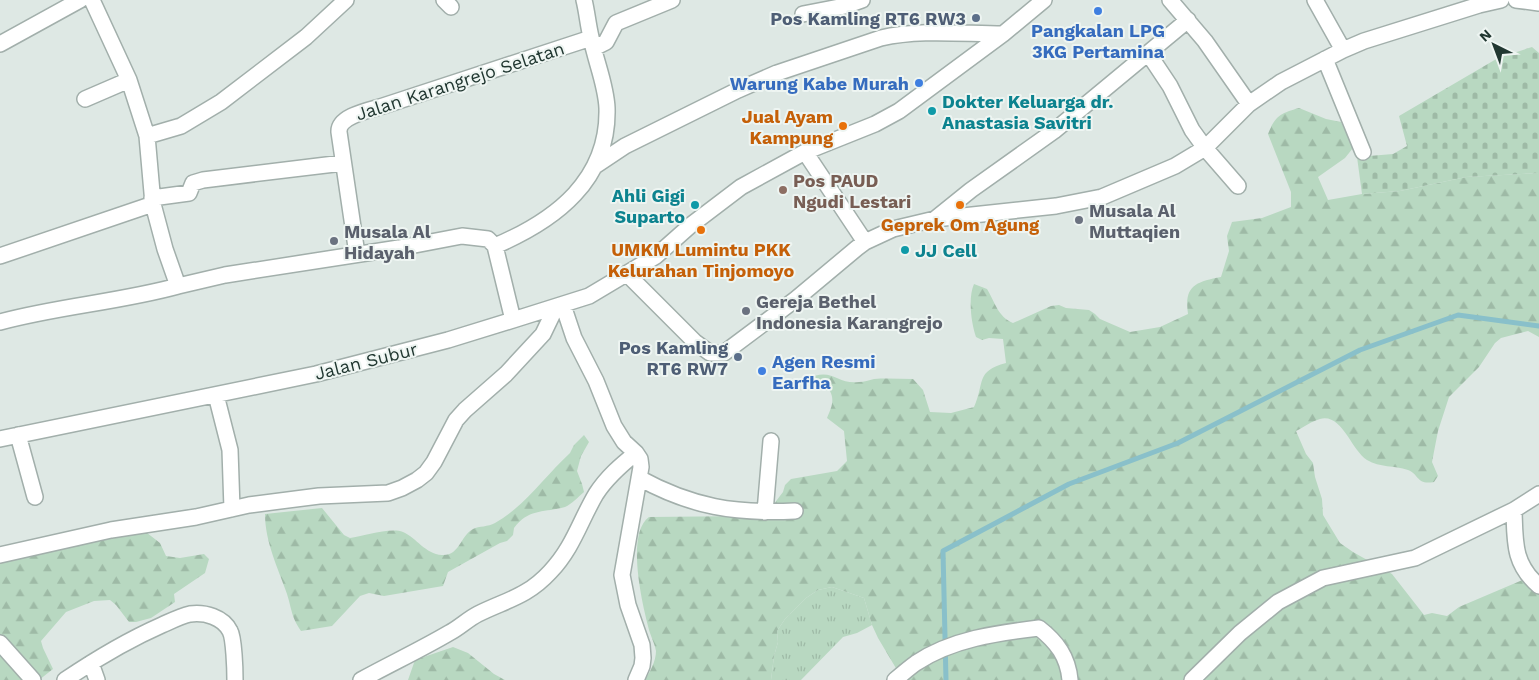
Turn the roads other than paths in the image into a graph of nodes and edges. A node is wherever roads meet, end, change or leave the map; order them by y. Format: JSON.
{"nodes":[{"id":1,"x":80,"y":0,"type":"edge"},
{"id":2,"x":92,"y":0,"type":"edge"},
{"id":3,"x":346,"y":0,"type":"edge"},
{"id":4,"x":584,"y":0,"type":"edge"},
{"id":5,"x":672,"y":0,"type":"edge"},
{"id":6,"x":862,"y":0,"type":"edge"},
{"id":7,"x":1044,"y":0,"type":"edge"},
{"id":8,"x":1170,"y":0,"type":"edge"},
{"id":9,"x":1315,"y":0,"type":"edge"},
{"id":10,"x":1501,"y":0,"type":"edge"},
{"id":11,"x":1516,"y":0,"type":"edge"},
{"id":12,"x":1539,"y":2,"type":"edge"},
{"id":13,"x":803,"y":14,"type":"dead end"},
{"id":14,"x":1188,"y":20,"type":"junction"},
{"id":15,"x":1003,"y":34,"type":"junction"},
{"id":16,"x":592,"y":43,"type":"junction"},
{"id":17,"x":0,"y":44,"type":"edge"},
{"id":18,"x":1343,"y":50,"type":"junction"},
{"id":19,"x":1148,"y":54,"type":"junction"},
{"id":20,"x":1325,"y":60,"type":"junction"},
{"id":21,"x":129,"y":80,"type":"junction"},
{"id":22,"x":85,"y":99,"type":"dead end"},
{"id":23,"x":1250,"y":104,"type":"junction"},
{"id":24,"x":147,"y":136,"type":"junction"},
{"id":25,"x":1205,"y":148,"type":"junction"},
{"id":26,"x":805,"y":152,"type":"junction"},
{"id":27,"x":1363,"y":152,"type":"dead end"},
{"id":28,"x":343,"y":163,"type":"junction"},
{"id":29,"x":596,"y":166,"type":"junction"},
{"id":30,"x":1238,"y":186,"type":"dead end"},
{"id":31,"x":152,"y":201,"type":"junction"},
{"id":32,"x":935,"y":219,"type":"junction"},
{"id":33,"x":865,"y":242,"type":"junction"},
{"id":34,"x":495,"y":246,"type":"junction"},
{"id":35,"x":7,"y":254,"type":"edge"},
{"id":36,"x":357,"y":254,"type":"junction"},
{"id":37,"x":627,"y":274,"type":"junction"},
{"id":38,"x":178,"y":286,"type":"junction"},
{"id":39,"x":559,"y":306,"type":"junction"},
{"id":40,"x":513,"y":320,"type":"junction"},
{"id":41,"x":0,"y":322,"type":"edge"},
{"id":42,"x":216,"y":395,"type":"junction"},
{"id":43,"x":18,"y":435,"type":"junction"},
{"id":44,"x":0,"y":439,"type":"edge"},
{"id":45,"x":771,"y":441,"type":"dead end"},
{"id":46,"x":636,"y":453,"type":"junction"},
{"id":47,"x":639,"y":478,"type":"junction"},
{"id":48,"x":1539,"y":494,"type":"edge"},
{"id":49,"x":35,"y":498,"type":"dead end"},
{"id":50,"x":232,"y":509,"type":"junction"},
{"id":51,"x":1514,"y":510,"type":"junction"},
{"id":52,"x":795,"y":511,"type":"dead end"},
{"id":53,"x":764,"y":512,"type":"junction"},
{"id":54,"x":0,"y":555,"type":"edge"},
{"id":55,"x":1539,"y":586,"type":"edge"},
{"id":56,"x":0,"y":643,"type":"edge"},
{"id":57,"x":91,"y":662,"type":"junction"},
{"id":58,"x":33,"y":680,"type":"edge"},
{"id":59,"x":65,"y":680,"type":"edge"},
{"id":60,"x":97,"y":680,"type":"edge"},
{"id":61,"x":235,"y":680,"type":"edge"},
{"id":62,"x":362,"y":680,"type":"edge"},
{"id":63,"x":636,"y":680,"type":"edge"},
{"id":64,"x":895,"y":680,"type":"edge"},
{"id":65,"x":1070,"y":680,"type":"edge"},
{"id":66,"x":1192,"y":680,"type":"edge"}],
"edges":[{"from":1,"to":17,"type":"street"},
{"from":2,"to":21,"type":"street"},
{"from":3,"to":24,"type":"street"},
{"from":4,"to":16,"type":"street"},
{"from":5,"to":16,"type":"street"},
{"from":6,"to":13,"type":"street"},
{"from":7,"to":15,"type":"street"},
{"from":8,"to":14,"type":"street"},
{"from":9,"to":18,"type":"street"},
{"from":10,"to":18,"type":"street"},
{"from":11,"to":12,"type":"street"},
{"from":14,"to":19,"type":"street"},
{"from":14,"to":23,"type":"street"},
{"from":15,"to":26,"type":"street"},
{"from":15,"to":29,"type":"street"},
{"from":16,"to":28,"type":"street","name":"Jalan Karangrejo Selatan"},
{"from":16,"to":29,"type":"street"},
{"from":18,"to":20,"type":"street"},
{"from":19,"to":25,"type":"street"},
{"from":19,"to":32,"type":"street"},
{"from":20,"to":23,"type":"street"},
{"from":20,"to":27,"type":"street"},
{"from":21,"to":22,"type":"street"},
{"from":21,"to":24,"type":"street"},
{"from":23,"to":25,"type":"street"},
{"from":24,"to":31,"type":"street"},
{"from":25,"to":30,"type":"street"},
{"from":25,"to":32,"type":"street"},
{"from":26,"to":33,"type":"street"},
{"from":26,"to":37,"type":"street"},
{"from":28,"to":31,"type":"street"},
{"from":28,"to":36,"type":"street","name":"Jalan Karangrejo Selatan"},
{"from":29,"to":34,"type":"street"},
{"from":31,"to":35,"type":"street"},
{"from":31,"to":38,"type":"street"},
{"from":32,"to":33,"type":"street"},
{"from":33,"to":37,"type":"street"},
{"from":34,"to":36,"type":"street"},
{"from":34,"to":40,"type":"street"},
{"from":36,"to":38,"type":"street"},
{"from":37,"to":39,"type":"street"},
{"from":38,"to":41,"type":"street"},
{"from":39,"to":40,"type":"street"},
{"from":39,"to":46,"type":"street"},
{"from":39,"to":50,"type":"street"},
{"from":40,"to":42,"type":"street","name":"Jalan Subur"},
{"from":42,"to":43,"type":"street","name":"Jalan Subur"},
{"from":42,"to":50,"type":"street"},
{"from":43,"to":44,"type":"street","name":"Jalan Subur"},
{"from":43,"to":49,"type":"street"},
{"from":45,"to":53,"type":"street"},
{"from":46,"to":47,"type":"street"},
{"from":46,"to":62,"type":"street"},
{"from":47,"to":53,"type":"street"},
{"from":47,"to":63,"type":"street"},
{"from":48,"to":51,"type":"street"},
{"from":50,"to":54,"type":"street"},
{"from":51,"to":55,"type":"street"},
{"from":51,"to":66,"type":"street"},
{"from":52,"to":53,"type":"street"},
{"from":56,"to":58,"type":"street"},
{"from":57,"to":59,"type":"street"},
{"from":57,"to":60,"type":"street"},
{"from":57,"to":61,"type":"street"},
{"from":64,"to":65,"type":"street"}]}
